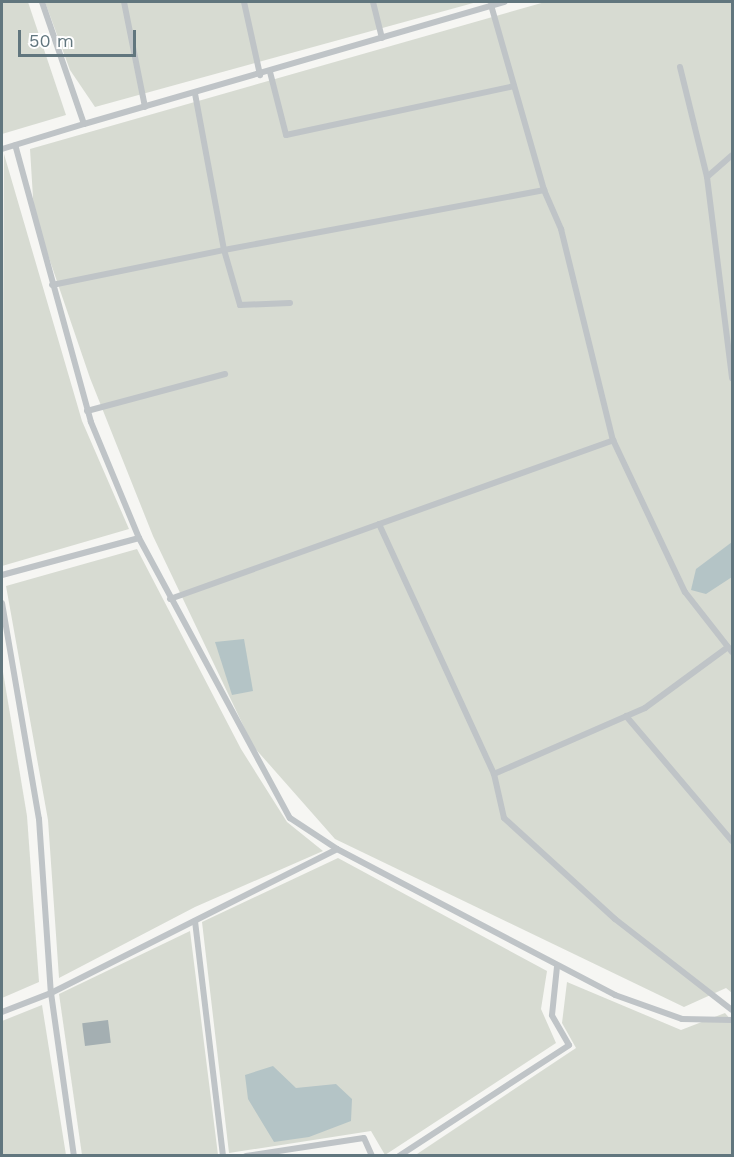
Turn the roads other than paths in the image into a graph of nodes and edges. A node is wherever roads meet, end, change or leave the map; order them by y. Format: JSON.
{"nodes":[{"id":1,"x":42,"y":2,"type":"edge"},
{"id":2,"x":124,"y":2,"type":"edge"},
{"id":3,"x":244,"y":2,"type":"edge"},
{"id":4,"x":373,"y":2,"type":"edge"},
{"id":5,"x":505,"y":2,"type":"edge"},
{"id":6,"x":491,"y":5,"type":"junction"},
{"id":7,"x":382,"y":38,"type":"junction"},
{"id":8,"x":680,"y":67,"type":"dead end"},
{"id":9,"x":270,"y":72,"type":"junction"},
{"id":10,"x":260,"y":75,"type":"junction"},
{"id":11,"x":514,"y":86,"type":"junction"},
{"id":12,"x":195,"y":93,"type":"junction"},
{"id":13,"x":145,"y":107,"type":"junction"},
{"id":14,"x":84,"y":124,"type":"junction"},
{"id":15,"x":15,"y":145,"type":"junction"},
{"id":16,"x":2,"y":149,"type":"edge"},
{"id":17,"x":732,"y":155,"type":"edge"},
{"id":18,"x":707,"y":177,"type":"junction"},
{"id":19,"x":544,"y":190,"type":"junction"},
{"id":20,"x":224,"y":250,"type":"junction"},
{"id":21,"x":52,"y":285,"type":"junction"},
{"id":22,"x":290,"y":303,"type":"dead end"},
{"id":23,"x":732,"y":325,"type":"edge"},
{"id":24,"x":726,"y":330,"type":"junction"},
{"id":25,"x":225,"y":375,"type":"dead end"},
{"id":26,"x":732,"y":378,"type":"edge"},
{"id":27,"x":87,"y":411,"type":"junction"},
{"id":28,"x":613,"y":440,"type":"junction"},
{"id":29,"x":380,"y":524,"type":"junction"},
{"id":30,"x":139,"y":538,"type":"junction"},
{"id":31,"x":2,"y":575,"type":"edge"},
{"id":32,"x":170,"y":599,"type":"junction"},
{"id":33,"x":2,"y":603,"type":"edge"},
{"id":34,"x":730,"y":650,"type":"edge"},
{"id":35,"x":626,"y":716,"type":"junction"},
{"id":36,"x":494,"y":774,"type":"junction"},
{"id":37,"x":732,"y":842,"type":"edge"},
{"id":38,"x":337,"y":849,"type":"junction"},
{"id":39,"x":195,"y":921,"type":"junction"},
{"id":40,"x":557,"y":967,"type":"junction"},
{"id":41,"x":51,"y":993,"type":"junction"},
{"id":42,"x":732,"y":1010,"type":"edge"},
{"id":43,"x":2,"y":1012,"type":"edge"},
{"id":44,"x":732,"y":1020,"type":"edge"},
{"id":45,"x":74,"y":1155,"type":"edge"},
{"id":46,"x":224,"y":1155,"type":"edge"},
{"id":47,"x":246,"y":1155,"type":"edge"},
{"id":48,"x":372,"y":1155,"type":"edge"},
{"id":49,"x":399,"y":1155,"type":"edge"}],
"edges":[{"from":1,"to":14,"type":"lane"},
{"from":2,"to":13,"type":"lane"},
{"from":3,"to":10,"type":"lane"},
{"from":4,"to":7,"type":"lane"},
{"from":5,"to":6,"type":"lane"},
{"from":6,"to":7,"type":"lane"},
{"from":6,"to":11,"type":"lane"},
{"from":7,"to":9,"type":"lane"},
{"from":8,"to":18,"type":"lane"},
{"from":9,"to":10,"type":"lane"},
{"from":9,"to":11,"type":"lane"},
{"from":10,"to":12,"type":"lane"},
{"from":11,"to":19,"type":"lane"},
{"from":12,"to":13,"type":"lane"},
{"from":12,"to":20,"type":"lane"},
{"from":13,"to":14,"type":"lane"},
{"from":14,"to":15,"type":"lane"},
{"from":15,"to":16,"type":"lane"},
{"from":15,"to":21,"type":"lane"},
{"from":17,"to":18,"type":"lane"},
{"from":18,"to":24,"type":"lane"},
{"from":19,"to":20,"type":"lane"},
{"from":19,"to":28,"type":"lane"},
{"from":20,"to":21,"type":"lane"},
{"from":20,"to":22,"type":"lane"},
{"from":21,"to":27,"type":"lane"},
{"from":23,"to":24,"type":"lane"},
{"from":24,"to":26,"type":"lane"},
{"from":25,"to":27,"type":"lane"},
{"from":27,"to":30,"type":"lane"},
{"from":28,"to":29,"type":"lane"},
{"from":28,"to":34,"type":"lane"},
{"from":29,"to":32,"type":"lane"},
{"from":29,"to":36,"type":"lane"},
{"from":30,"to":31,"type":"lane"},
{"from":30,"to":32,"type":"lane"},
{"from":32,"to":38,"type":"lane"},
{"from":33,"to":41,"type":"lane"},
{"from":34,"to":35,"type":"lane"},
{"from":35,"to":36,"type":"lane"},
{"from":35,"to":37,"type":"lane"},
{"from":36,"to":42,"type":"lane"},
{"from":38,"to":39,"type":"lane"},
{"from":38,"to":40,"type":"lane"},
{"from":39,"to":41,"type":"lane"},
{"from":39,"to":46,"type":"lane"},
{"from":40,"to":44,"type":"lane"},
{"from":40,"to":49,"type":"lane"},
{"from":41,"to":43,"type":"lane"},
{"from":41,"to":45,"type":"lane"},
{"from":47,"to":48,"type":"lane"}]}
